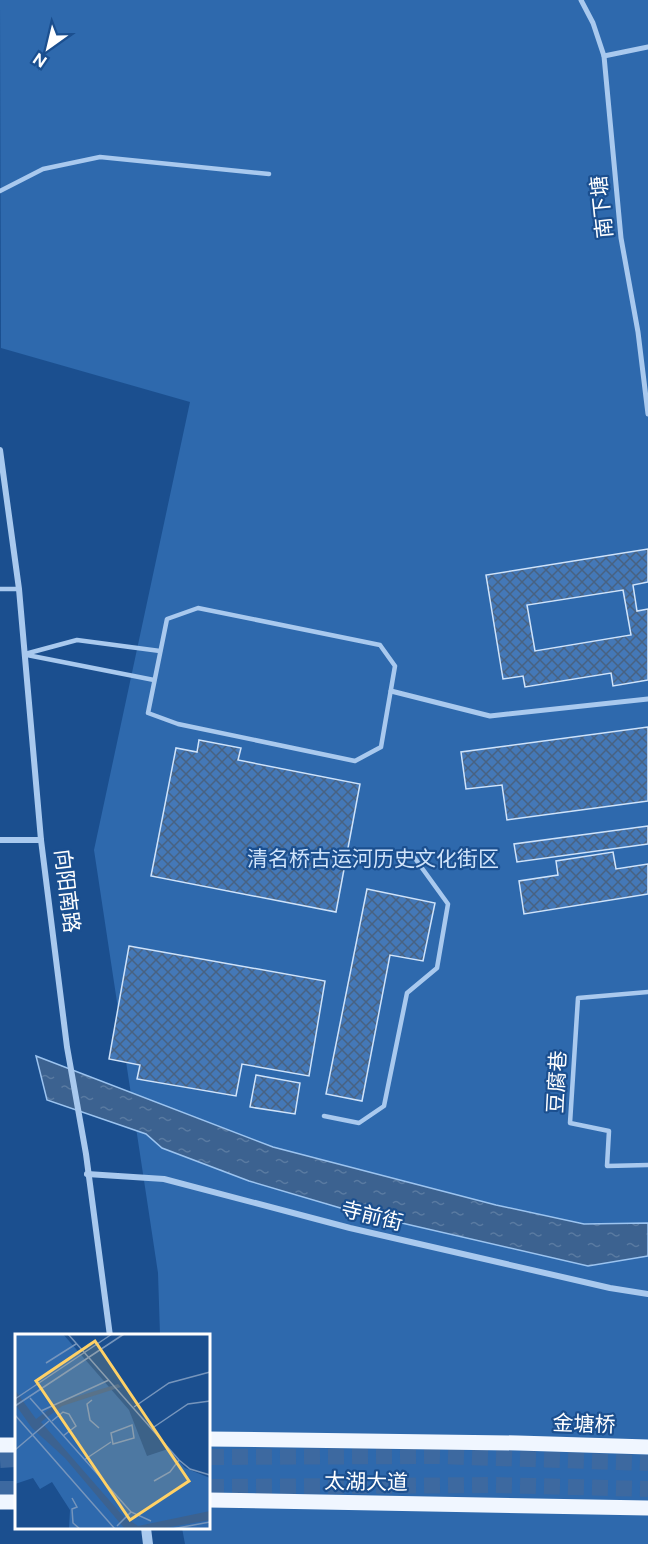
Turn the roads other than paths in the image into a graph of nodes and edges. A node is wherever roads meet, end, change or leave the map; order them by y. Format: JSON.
{"nodes":[{"id":1,"x":581,"y":0,"type":"edge"},
{"id":2,"x":645,"y":47,"type":"edge"},
{"id":3,"x":604,"y":56,"type":"junction"},
{"id":4,"x":269,"y":174,"type":"dead end"},
{"id":5,"x":0,"y":191,"type":"edge"},
{"id":6,"x":648,"y":414,"type":"edge"},
{"id":7,"x":0,"y":450,"type":"edge"},
{"id":8,"x":0,"y":589,"type":"edge"},
{"id":9,"x":19,"y":589,"type":"junction"},
{"id":10,"x":160,"y":651,"type":"junction"},
{"id":11,"x":25,"y":654,"type":"junction"},
{"id":12,"x":154,"y":680,"type":"junction"},
{"id":13,"x":391,"y":691,"type":"junction"},
{"id":14,"x":648,"y":699,"type":"edge"},
{"id":15,"x":0,"y":840,"type":"edge"},
{"id":16,"x":41,"y":840,"type":"junction"},
{"id":17,"x":414,"y":857,"type":"dead end"},
{"id":18,"x":648,"y":992,"type":"edge"},
{"id":19,"x":324,"y":1116,"type":"dead end"},
{"id":20,"x":648,"y":1165,"type":"edge"},
{"id":21,"x":87,"y":1174,"type":"junction"},
{"id":22,"x":648,"y":1294,"type":"edge"},
{"id":23,"x":110,"y":1334,"type":"edge"},
{"id":24,"x":210,"y":1439,"type":"edge"},
{"id":25,"x":518,"y":1443,"type":"joint"},
{"id":26,"x":648,"y":1447,"type":"edge"},
{"id":27,"x":210,"y":1500,"type":"edge"},
{"id":28,"x":648,"y":1508,"type":"edge"},
{"id":29,"x":146,"y":1529,"type":"edge"},
{"id":30,"x":148,"y":1544,"type":"edge"}],
"edges":[{"from":1,"to":3,"type":"street","name":"南下塘"},
{"from":2,"to":3,"type":"street"},
{"from":3,"to":6,"type":"street","name":"南下塘"},
{"from":4,"to":5,"type":"lane"},
{"from":7,"to":9,"type":"street","name":"向阳南路"},
{"from":8,"to":9,"type":"lane"},
{"from":9,"to":11,"type":"street","name":"向阳南路"},
{"from":10,"to":11,"type":"lane"},
{"from":10,"to":12,"type":"lane"},
{"from":10,"to":13,"type":"lane"},
{"from":11,"to":12,"type":"lane"},
{"from":11,"to":16,"type":"street","name":"向阳南路"},
{"from":12,"to":13,"type":"lane"},
{"from":13,"to":14,"type":"street"},
{"from":15,"to":16,"type":"street"},
{"from":16,"to":21,"type":"street","name":"向阳南路"},
{"from":17,"to":19,"type":"lane"},
{"from":18,"to":20,"type":"lane","name":"豆腐巷"},
{"from":21,"to":22,"type":"street","name":"寺前街"},
{"from":21,"to":23,"type":"street","name":"向阳南路"},
{"from":24,"to":25,"type":"main road","name":"太湖大道"},
{"from":25,"to":26,"type":"main road","name":"金塘桥"},
{"from":27,"to":28,"type":"main road","name":"太湖大道"},
{"from":29,"to":30,"type":"street"}]}
